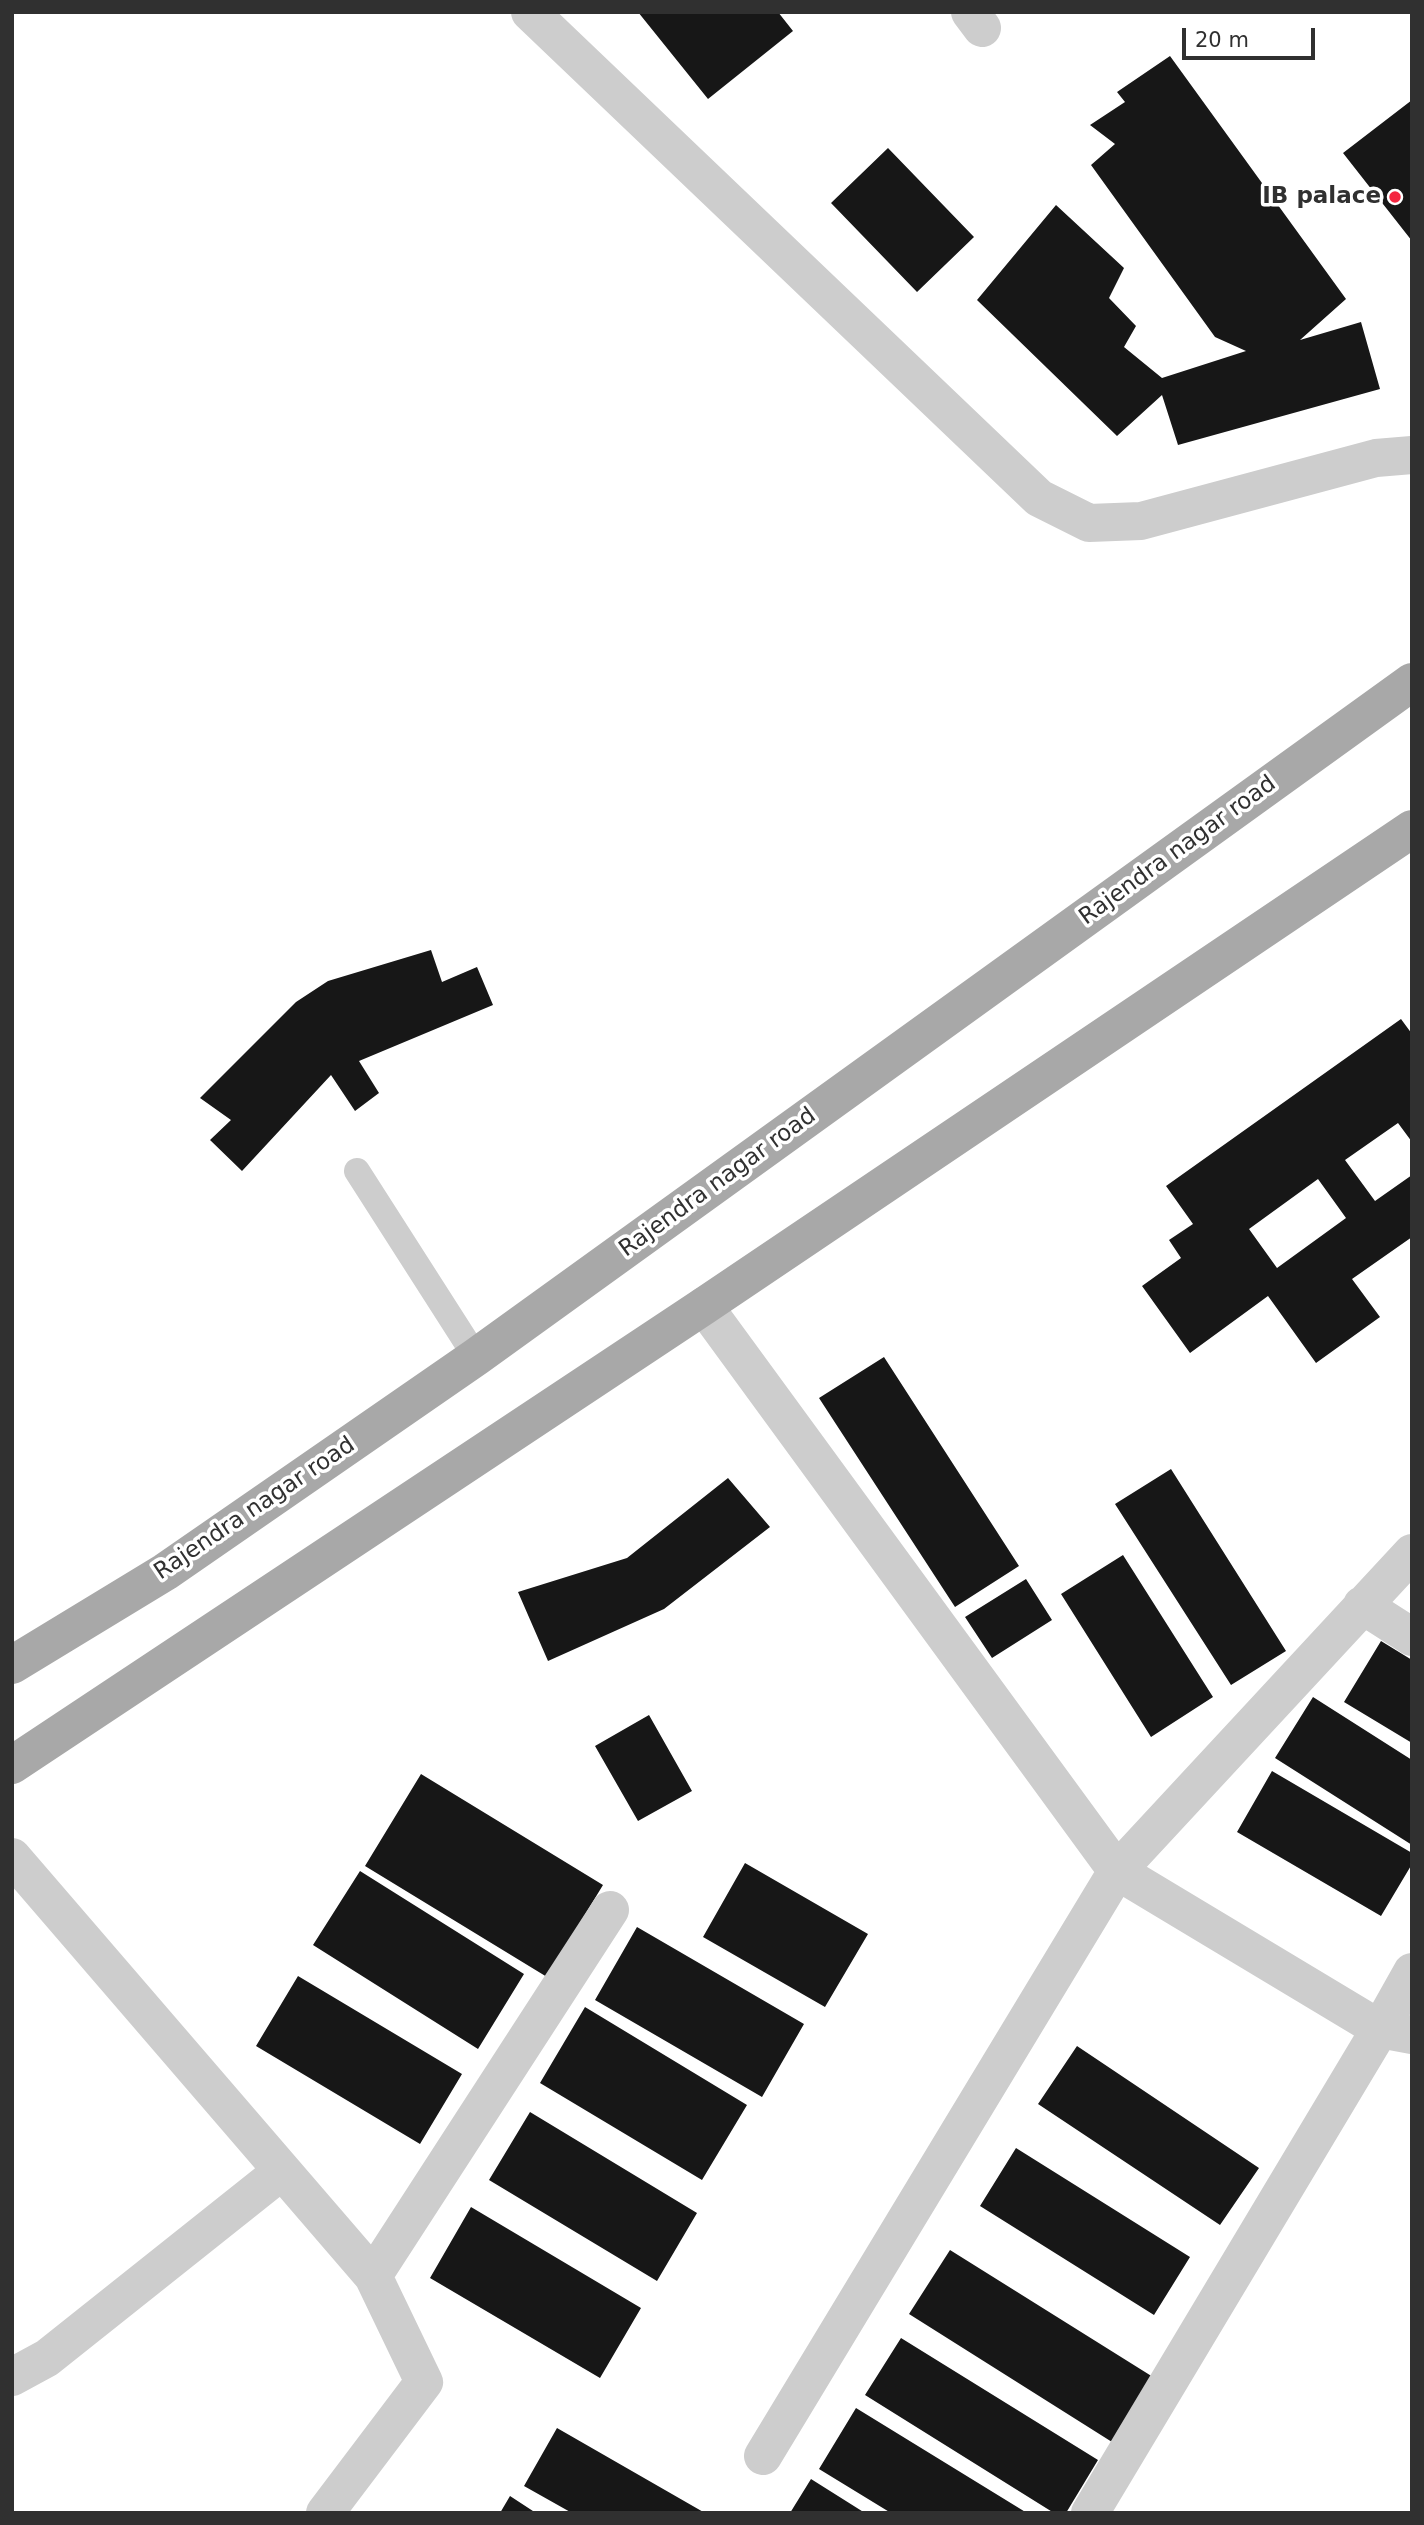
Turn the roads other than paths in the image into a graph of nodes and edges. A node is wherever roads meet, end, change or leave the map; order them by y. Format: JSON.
{"nodes":[{"id":1,"x":546,"y":17,"type":"edge"},
{"id":2,"x":1412,"y":455,"type":"edge"},
{"id":3,"x":1412,"y":682,"type":"edge"},
{"id":4,"x":1412,"y":829,"type":"edge"},
{"id":5,"x":357,"y":1171,"type":"dead end"},
{"id":6,"x":704,"y":1306,"type":"junction"},
{"id":7,"x":476,"y":1357,"type":"junction"},
{"id":8,"x":1412,"y":1553,"type":"edge"},
{"id":9,"x":1362,"y":1605,"type":"junction"},
{"id":10,"x":1412,"y":1637,"type":"edge"},
{"id":11,"x":12,"y":1665,"type":"edge"},
{"id":12,"x":12,"y":1765,"type":"edge"},
{"id":13,"x":12,"y":1857,"type":"edge"},
{"id":14,"x":1117,"y":1871,"type":"junction"},
{"id":15,"x":610,"y":1909,"type":"dead end"},
{"id":16,"x":1412,"y":1972,"type":"edge"},
{"id":17,"x":1396,"y":2032,"type":"edge"},
{"id":18,"x":282,"y":2171,"type":"junction"},
{"id":19,"x":373,"y":2276,"type":"junction"},
{"id":20,"x":12,"y":2377,"type":"edge"},
{"id":21,"x":763,"y":2456,"type":"dead end"},
{"id":22,"x":325,"y":2513,"type":"edge"},
{"id":23,"x":1090,"y":2513,"type":"edge"}],
"edges":[{"from":1,"to":2,"type":"street"},
{"from":3,"to":7,"type":"main road","name":"Rajendra nagar road"},
{"from":4,"to":6,"type":"main road"},
{"from":5,"to":7,"type":"lane"},
{"from":6,"to":12,"type":"main road"},
{"from":6,"to":14,"type":"street"},
{"from":7,"to":11,"type":"main road","name":"Rajendra nagar road"},
{"from":8,"to":9,"type":"street"},
{"from":9,"to":10,"type":"street"},
{"from":9,"to":14,"type":"street"},
{"from":13,"to":18,"type":"street"},
{"from":14,"to":17,"type":"street"},
{"from":14,"to":21,"type":"street"},
{"from":15,"to":19,"type":"street"},
{"from":16,"to":17,"type":"street"},
{"from":17,"to":23,"type":"street"},
{"from":18,"to":19,"type":"street"},
{"from":18,"to":20,"type":"street"},
{"from":19,"to":22,"type":"street"}]}
